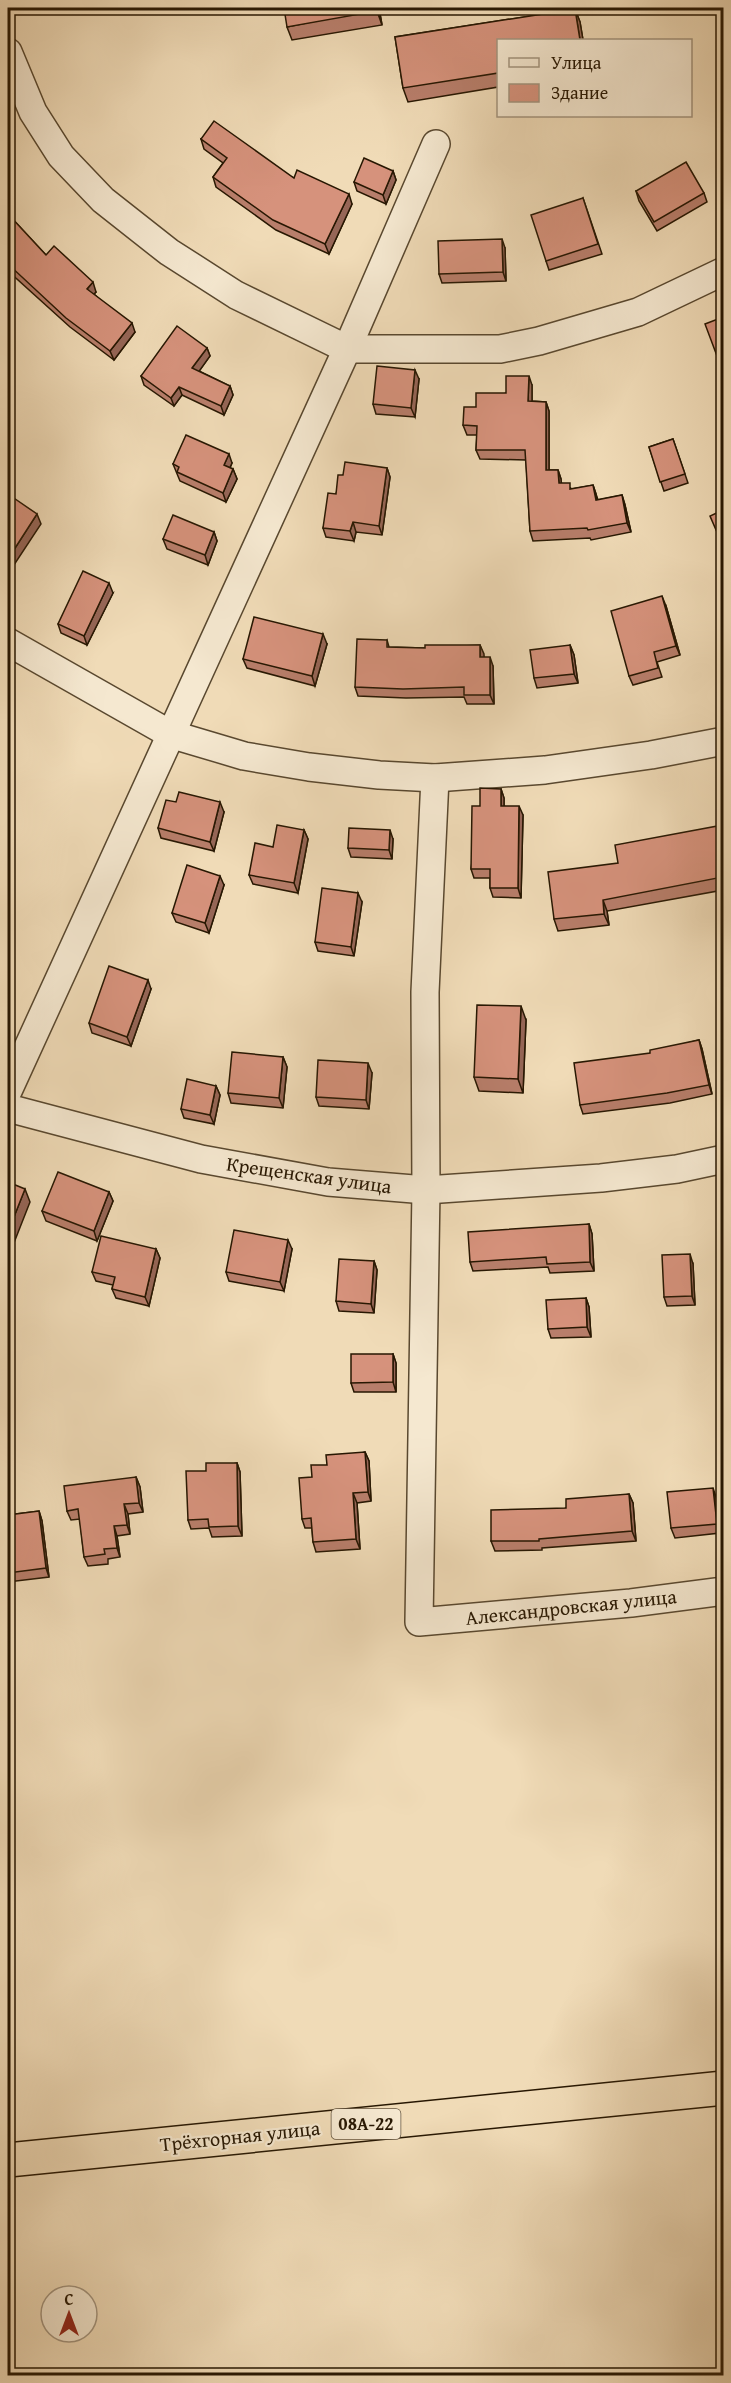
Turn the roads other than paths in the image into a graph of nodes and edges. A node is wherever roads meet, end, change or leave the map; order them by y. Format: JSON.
{"nodes":[{"id":1,"x":8,"y":52,"type":"edge"},
{"id":2,"x":436,"y":144,"type":"dead end"},
{"id":3,"x":723,"y":271,"type":"edge"},
{"id":4,"x":347,"y":349,"type":"junction"},
{"id":5,"x":8,"y":642,"type":"edge"},
{"id":6,"x":170,"y":734,"type":"junction"},
{"id":7,"x":723,"y":741,"type":"edge"},
{"id":8,"x":435,"y":778,"type":"junction"},
{"id":9,"x":8,"y":1091,"type":"edge"},
{"id":10,"x":8,"y":1108,"type":"edge"},
{"id":11,"x":723,"y":1159,"type":"edge"},
{"id":12,"x":426,"y":1190,"type":"junction"},
{"id":13,"x":723,"y":1591,"type":"edge"},
{"id":14,"x":723,"y":2088,"type":"edge"},
{"id":15,"x":8,"y":2160,"type":"edge"}],
"edges":[{"from":1,"to":4,"type":"street"},
{"from":2,"to":4,"type":"street"},
{"from":3,"to":4,"type":"street"},
{"from":4,"to":6,"type":"street"},
{"from":5,"to":6,"type":"street"},
{"from":6,"to":8,"type":"street"},
{"from":6,"to":9,"type":"street"},
{"from":7,"to":8,"type":"street"},
{"from":8,"to":12,"type":"street"},
{"from":10,"to":12,"type":"street","name":"Крещенская улица"},
{"from":11,"to":12,"type":"street","name":"Крещенская улица"},
{"from":12,"to":13,"type":"street","name":"Александровская улица"},
{"from":14,"to":15,"type":"highway","name":"Трёхгорная улица","number":"08А-22"}]}
